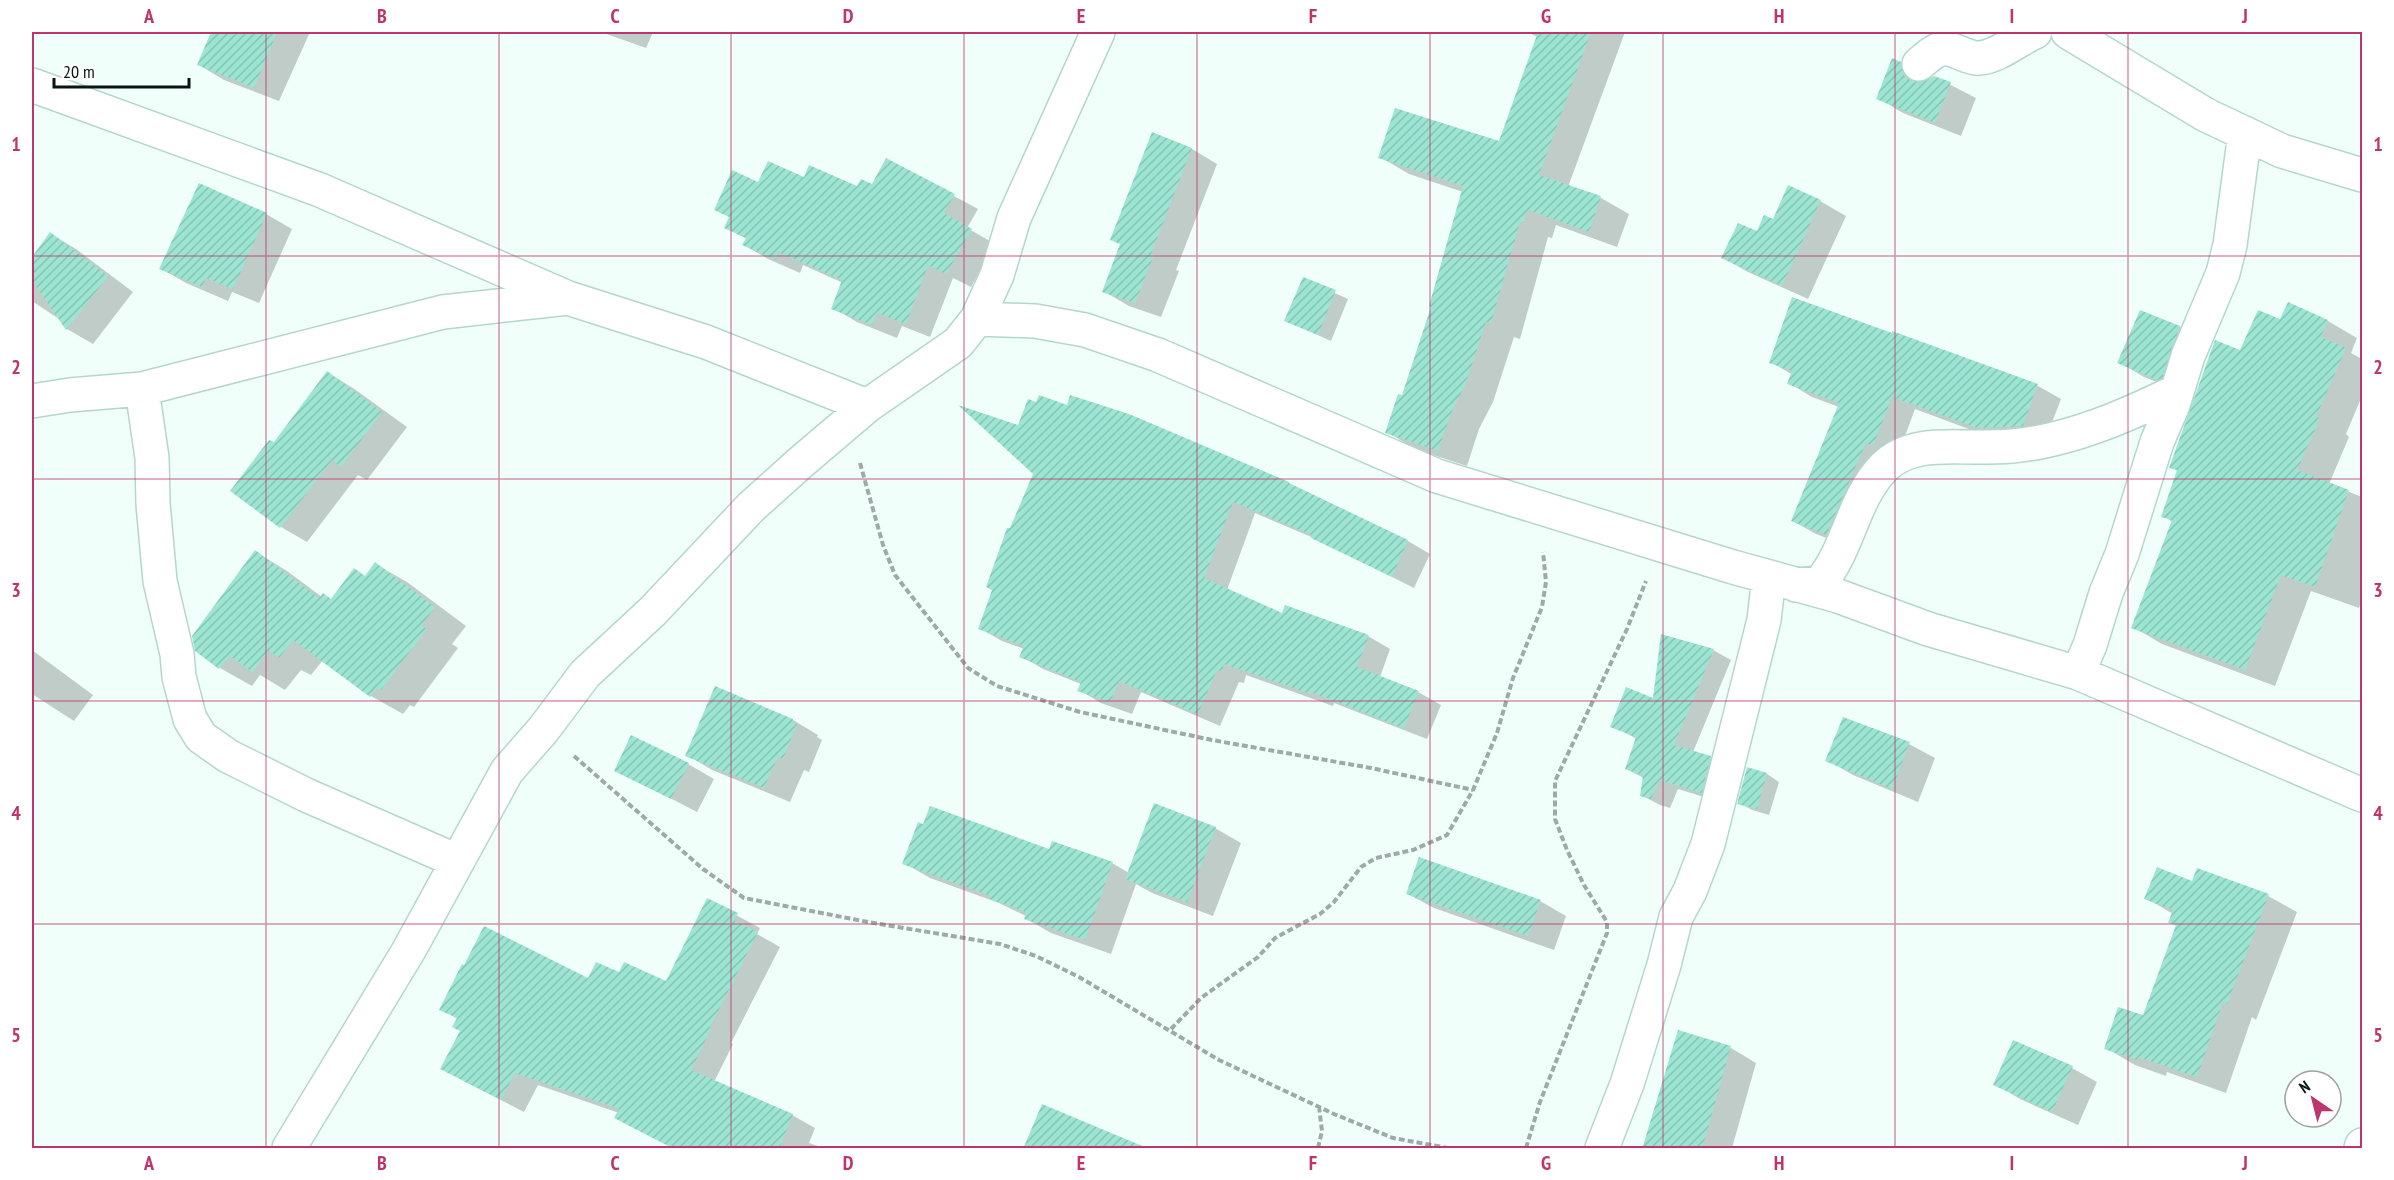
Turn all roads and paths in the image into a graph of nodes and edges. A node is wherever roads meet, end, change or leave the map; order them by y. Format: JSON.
{"nodes":[{"id":1,"x":1098,"y":32,"type":"edge"},
{"id":2,"x":2035,"y":32,"type":"edge"},
{"id":3,"x":2068,"y":32,"type":"edge"},
{"id":4,"x":1955,"y":40,"type":"edge"},
{"id":5,"x":1919,"y":64,"type":"dead end"},
{"id":6,"x":32,"y":85,"type":"edge"},
{"id":7,"x":2245,"y":134,"type":"junction"},
{"id":8,"x":2362,"y":174,"type":"edge"},
{"id":9,"x":568,"y":298,"type":"junction"},
{"id":10,"x":977,"y":319,"type":"junction"},
{"id":11,"x":142,"y":389,"type":"junction"},
{"id":12,"x":2177,"y":391,"type":"junction"},
{"id":13,"x":32,"y":401,"type":"edge"},
{"id":14,"x":858,"y":414,"type":"junction"},
{"id":15,"x":1534,"y":507,"type":"junction"},
{"id":16,"x":1660,"y":544,"type":"junction"},
{"id":17,"x":1782,"y":581,"type":"junction"},
{"id":18,"x":2078,"y":673,"type":"junction"},
{"id":19,"x":543,"y":730,"type":"junction"},
{"id":20,"x":1473,"y":790,"type":"junction"},
{"id":21,"x":2362,"y":795,"type":"edge"},
{"id":22,"x":457,"y":861,"type":"junction"},
{"id":23,"x":1171,"y":1029,"type":"junction"},
{"id":24,"x":1319,"y":1106,"type":"junction"},
{"id":25,"x":289,"y":1149,"type":"edge"},
{"id":26,"x":1318,"y":1149,"type":"edge"},
{"id":27,"x":1448,"y":1149,"type":"edge"},
{"id":28,"x":1526,"y":1149,"type":"edge"},
{"id":29,"x":1602,"y":1149,"type":"edge"}],
"edges":[{"from":1,"to":10,"type":"street"},
{"from":2,"to":4,"type":"street"},
{"from":3,"to":7,"type":"street"},
{"from":4,"to":5,"type":"street"},
{"from":6,"to":9,"type":"street"},
{"from":7,"to":8,"type":"street"},
{"from":7,"to":12,"type":"street"},
{"from":9,"to":11,"type":"street"},
{"from":9,"to":14,"type":"street"},
{"from":10,"to":14,"type":"street"},
{"from":10,"to":15,"type":"street"},
{"from":11,"to":13,"type":"street"},
{"from":11,"to":22,"type":"street"},
{"from":12,"to":17,"type":"street"},
{"from":12,"to":18,"type":"street"},
{"from":14,"to":19,"type":"street"},
{"from":14,"to":20,"type":"path"},
{"from":15,"to":16,"type":"street"},
{"from":15,"to":20,"type":"path"},
{"from":16,"to":17,"type":"street"},
{"from":16,"to":28,"type":"path"},
{"from":17,"to":18,"type":"street"},
{"from":17,"to":29,"type":"street"},
{"from":18,"to":21,"type":"street"},
{"from":19,"to":22,"type":"street"},
{"from":19,"to":23,"type":"path"},
{"from":20,"to":23,"type":"path"},
{"from":22,"to":25,"type":"street"},
{"from":23,"to":24,"type":"path"},
{"from":24,"to":26,"type":"path"},
{"from":24,"to":27,"type":"path"}]}
